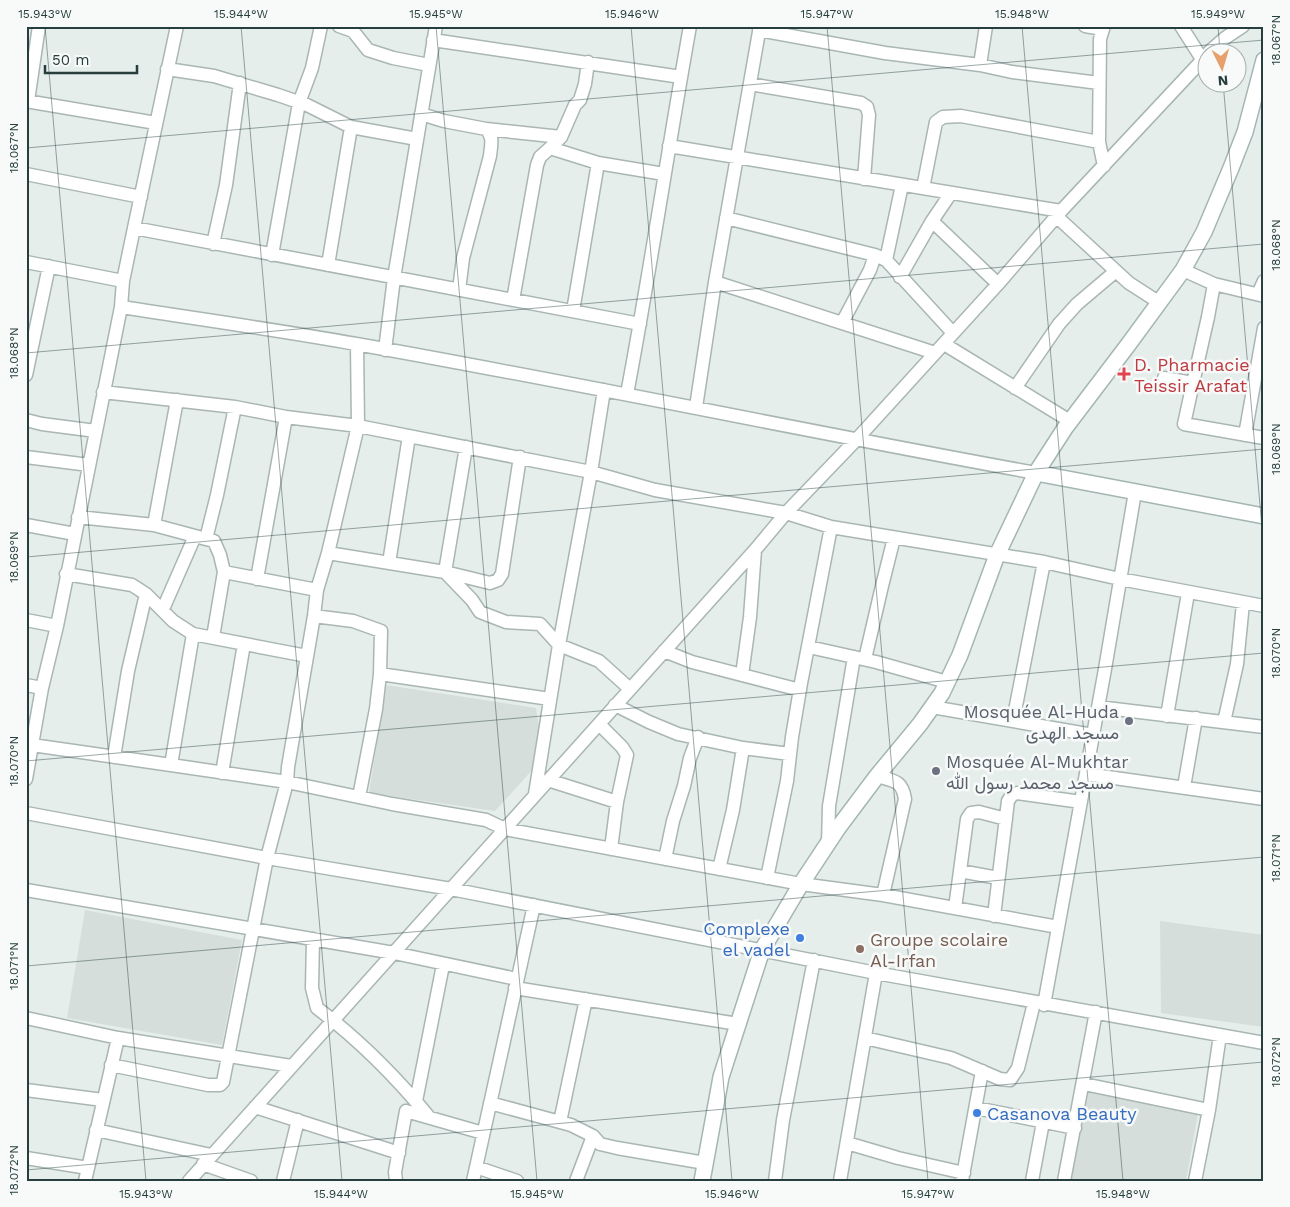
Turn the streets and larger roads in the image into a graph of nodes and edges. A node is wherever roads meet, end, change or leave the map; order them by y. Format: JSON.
{"nodes":[{"id":1,"x":39,"y":26,"type":"edge"},
{"id":2,"x":177,"y":26,"type":"edge"},
{"id":3,"x":321,"y":26,"type":"edge"},
{"id":4,"x":339,"y":26,"type":"edge"},
{"id":5,"x":436,"y":26,"type":"edge"},
{"id":6,"x":690,"y":26,"type":"edge"},
{"id":7,"x":986,"y":26,"type":"edge"},
{"id":8,"x":1085,"y":26,"type":"edge"},
{"id":9,"x":1181,"y":26,"type":"edge"},
{"id":10,"x":1243,"y":26,"type":"edge"},
{"id":11,"x":760,"y":28,"type":"edge"},
{"id":12,"x":1106,"y":30,"type":"edge"},
{"id":13,"x":433,"y":40,"type":"junction"},
{"id":14,"x":1221,"y":42,"type":"edge"},
{"id":15,"x":1198,"y":46,"type":"edge"},
{"id":16,"x":1264,"y":60,"type":"edge"},
{"id":17,"x":588,"y":62,"type":"junction"},
{"id":18,"x":980,"y":64,"type":"junction"},
{"id":19,"x":1198,"y":64,"type":"edge"},
{"id":20,"x":429,"y":65,"type":"junction"},
{"id":21,"x":168,"y":68,"type":"junction"},
{"id":22,"x":1261,"y":76,"type":"edge"},
{"id":23,"x":681,"y":77,"type":"junction"},
{"id":24,"x":1099,"y":83,"type":"junction"},
{"id":25,"x":240,"y":84,"type":"junction"},
{"id":26,"x":750,"y":84,"type":"junction"},
{"id":27,"x":27,"y":101,"type":"edge"},
{"id":28,"x":299,"y":103,"type":"junction"},
{"id":29,"x":421,"y":114,"type":"junction"},
{"id":30,"x":156,"y":123,"type":"junction"},
{"id":31,"x":351,"y":127,"type":"junction"},
{"id":32,"x":486,"y":129,"type":"junction"},
{"id":33,"x":561,"y":137,"type":"junction"},
{"id":34,"x":417,"y":139,"type":"junction"},
{"id":35,"x":1099,"y":142,"type":"junction"},
{"id":36,"x":669,"y":146,"type":"junction"},
{"id":37,"x":550,"y":148,"type":"junction"},
{"id":38,"x":737,"y":158,"type":"junction"},
{"id":39,"x":598,"y":163,"type":"junction"},
{"id":40,"x":1104,"y":166,"type":"junction"},
{"id":41,"x":26,"y":174,"type":"edge"},
{"id":42,"x":664,"y":174,"type":"junction"},
{"id":43,"x":864,"y":179,"type":"junction"},
{"id":44,"x":902,"y":185,"type":"junction"},
{"id":45,"x":923,"y":188,"type":"junction"},
{"id":46,"x":951,"y":193,"type":"junction"},
{"id":47,"x":141,"y":197,"type":"junction"},
{"id":48,"x":1059,"y":214,"type":"junction"},
{"id":49,"x":726,"y":218,"type":"junction"},
{"id":50,"x":932,"y":221,"type":"junction"},
{"id":51,"x":134,"y":228,"type":"junction"},
{"id":52,"x":214,"y":244,"type":"junction"},
{"id":53,"x":272,"y":254,"type":"junction"},
{"id":54,"x":880,"y":257,"type":"junction"},
{"id":55,"x":26,"y":262,"type":"edge"},
{"id":56,"x":328,"y":265,"type":"junction"},
{"id":57,"x":50,"y":266,"type":"junction"},
{"id":58,"x":1183,"y":270,"type":"junction"},
{"id":59,"x":1116,"y":271,"type":"junction"},
{"id":60,"x":900,"y":277,"type":"junction"},
{"id":61,"x":394,"y":278,"type":"junction"},
{"id":62,"x":123,"y":281,"type":"junction"},
{"id":63,"x":1264,"y":281,"type":"edge"},
{"id":64,"x":715,"y":282,"type":"junction"},
{"id":65,"x":998,"y":284,"type":"junction"},
{"id":66,"x":1214,"y":284,"type":"junction"},
{"id":67,"x":459,"y":290,"type":"junction"},
{"id":68,"x":1261,"y":295,"type":"edge"},
{"id":69,"x":513,"y":300,"type":"junction"},
{"id":70,"x":1160,"y":303,"type":"junction"},
{"id":71,"x":121,"y":307,"type":"junction"},
{"id":72,"x":573,"y":311,"type":"junction"},
{"id":73,"x":842,"y":323,"type":"junction"},
{"id":74,"x":640,"y":324,"type":"junction"},
{"id":75,"x":1264,"y":328,"type":"edge"},
{"id":76,"x":953,"y":333,"type":"junction"},
{"id":77,"x":357,"y":344,"type":"junction"},
{"id":78,"x":939,"y":349,"type":"junction"},
{"id":79,"x":385,"y":350,"type":"junction"},
{"id":80,"x":26,"y":375,"type":"edge"},
{"id":81,"x":1164,"y":378,"type":"dead end"},
{"id":82,"x":1193,"y":383,"type":"junction"},
{"id":83,"x":1014,"y":388,"type":"junction"},
{"id":84,"x":604,"y":390,"type":"junction"},
{"id":85,"x":103,"y":392,"type":"junction"},
{"id":86,"x":627,"y":394,"type":"junction"},
{"id":87,"x":177,"y":400,"type":"junction"},
{"id":88,"x":235,"y":407,"type":"junction"},
{"id":89,"x":696,"y":407,"type":"junction"},
{"id":90,"x":286,"y":417,"type":"junction"},
{"id":91,"x":26,"y":420,"type":"edge"},
{"id":92,"x":1070,"y":421,"type":"junction"},
{"id":93,"x":358,"y":426,"type":"junction"},
{"id":94,"x":96,"y":431,"type":"junction"},
{"id":95,"x":1245,"y":435,"type":"junction"},
{"id":96,"x":409,"y":436,"type":"junction"},
{"id":97,"x":1264,"y":438,"type":"edge"},
{"id":98,"x":856,"y":440,"type":"junction"},
{"id":99,"x":466,"y":447,"type":"junction"},
{"id":100,"x":26,"y":457,"type":"edge"},
{"id":101,"x":520,"y":457,"type":"junction"},
{"id":102,"x":89,"y":465,"type":"junction"},
{"id":103,"x":591,"y":472,"type":"junction"},
{"id":104,"x":1036,"y":473,"type":"junction"},
{"id":105,"x":1135,"y":492,"type":"junction"},
{"id":106,"x":786,"y":513,"type":"junction"},
{"id":107,"x":1264,"y":516,"type":"edge"},
{"id":108,"x":78,"y":517,"type":"junction"},
{"id":109,"x":26,"y":525,"type":"edge"},
{"id":110,"x":154,"y":526,"type":"junction"},
{"id":111,"x":831,"y":527,"type":"junction"},
{"id":112,"x":75,"y":534,"type":"junction"},
{"id":113,"x":201,"y":538,"type":"junction"},
{"id":114,"x":894,"y":538,"type":"junction"},
{"id":115,"x":756,"y":550,"type":"junction"},
{"id":116,"x":328,"y":553,"type":"junction"},
{"id":117,"x":996,"y":555,"type":"junction"},
{"id":118,"x":1044,"y":562,"type":"junction"},
{"id":119,"x":389,"y":563,"type":"junction"},
{"id":120,"x":224,"y":572,"type":"junction"},
{"id":121,"x":445,"y":572,"type":"junction"},
{"id":122,"x":66,"y":574,"type":"junction"},
{"id":123,"x":257,"y":578,"type":"junction"},
{"id":124,"x":1120,"y":580,"type":"junction"},
{"id":125,"x":317,"y":590,"type":"junction"},
{"id":126,"x":1188,"y":593,"type":"junction"},
{"id":127,"x":146,"y":594,"type":"junction"},
{"id":128,"x":1242,"y":603,"type":"junction"},
{"id":129,"x":1264,"y":606,"type":"edge"},
{"id":130,"x":163,"y":609,"type":"junction"},
{"id":131,"x":314,"y":616,"type":"junction"},
{"id":132,"x":26,"y":620,"type":"edge"},
{"id":133,"x":57,"y":626,"type":"junction"},
{"id":134,"x":193,"y":634,"type":"junction"},
{"id":135,"x":213,"y":637,"type":"junction"},
{"id":136,"x":244,"y":644,"type":"junction"},
{"id":137,"x":559,"y":644,"type":"junction"},
{"id":138,"x":809,"y":647,"type":"junction"},
{"id":139,"x":664,"y":651,"type":"junction"},
{"id":140,"x":307,"y":656,"type":"junction"},
{"id":141,"x":860,"y":658,"type":"junction"},
{"id":142,"x":380,"y":674,"type":"junction"},
{"id":143,"x":742,"y":675,"type":"junction"},
{"id":144,"x":947,"y":682,"type":"junction"},
{"id":145,"x":26,"y":685,"type":"edge"},
{"id":146,"x":42,"y":688,"type":"junction"},
{"id":147,"x":630,"y":688,"type":"junction"},
{"id":148,"x":800,"y":690,"type":"junction"},
{"id":149,"x":550,"y":699,"type":"junction"},
{"id":150,"x":615,"y":705,"type":"junction"},
{"id":151,"x":932,"y":707,"type":"junction"},
{"id":152,"x":1098,"y":708,"type":"junction"},
{"id":153,"x":1167,"y":716,"type":"junction"},
{"id":154,"x":1196,"y":718,"type":"junction"},
{"id":155,"x":1013,"y":721,"type":"junction"},
{"id":156,"x":1224,"y":722,"type":"junction"},
{"id":157,"x":599,"y":724,"type":"junction"},
{"id":158,"x":1264,"y":727,"type":"edge"},
{"id":159,"x":1093,"y":735,"type":"junction"},
{"id":160,"x":698,"y":737,"type":"junction"},
{"id":161,"x":32,"y":745,"type":"junction"},
{"id":162,"x":743,"y":748,"type":"junction"},
{"id":163,"x":790,"y":754,"type":"junction"},
{"id":164,"x":114,"y":757,"type":"junction"},
{"id":165,"x":171,"y":766,"type":"junction"},
{"id":166,"x":222,"y":773,"type":"junction"},
{"id":167,"x":1086,"y":774,"type":"junction"},
{"id":168,"x":878,"y":776,"type":"junction"},
{"id":169,"x":26,"y":779,"type":"edge"},
{"id":170,"x":548,"y":780,"type":"junction"},
{"id":171,"x":287,"y":782,"type":"junction"},
{"id":172,"x":1184,"y":787,"type":"junction"},
{"id":173,"x":536,"y":794,"type":"junction"},
{"id":174,"x":359,"y":797,"type":"junction"},
{"id":175,"x":1264,"y":799,"type":"edge"},
{"id":176,"x":617,"y":802,"type":"junction"},
{"id":177,"x":1081,"y":802,"type":"junction"},
{"id":178,"x":26,"y":813,"type":"edge"},
{"id":179,"x":1006,"y":819,"type":"junction"},
{"id":180,"x":505,"y":829,"type":"junction"},
{"id":181,"x":828,"y":844,"type":"junction"},
{"id":182,"x":611,"y":849,"type":"junction"},
{"id":183,"x":267,"y":858,"type":"junction"},
{"id":184,"x":665,"y":859,"type":"junction"},
{"id":185,"x":719,"y":869,"type":"junction"},
{"id":186,"x":960,"y":871,"type":"junction"},
{"id":187,"x":767,"y":878,"type":"junction"},
{"id":188,"x":998,"y":878,"type":"junction"},
{"id":189,"x":800,"y":884,"type":"junction"},
{"id":190,"x":451,"y":889,"type":"junction"},
{"id":191,"x":26,"y":890,"type":"edge"},
{"id":192,"x":883,"y":895,"type":"junction"},
{"id":193,"x":534,"y":905,"type":"junction"},
{"id":194,"x":955,"y":908,"type":"junction"},
{"id":195,"x":994,"y":916,"type":"junction"},
{"id":196,"x":1058,"y":927,"type":"junction"},
{"id":197,"x":254,"y":929,"type":"junction"},
{"id":198,"x":313,"y":939,"type":"junction"},
{"id":199,"x":762,"y":950,"type":"junction"},
{"id":200,"x":394,"y":953,"type":"junction"},
{"id":201,"x":814,"y":960,"type":"junction"},
{"id":202,"x":444,"y":965,"type":"junction"},
{"id":203,"x":876,"y":973,"type":"junction"},
{"id":204,"x":516,"y":984,"type":"junction"},
{"id":205,"x":586,"y":999,"type":"junction"},
{"id":206,"x":1039,"y":1004,"type":"junction"},
{"id":207,"x":1096,"y":1012,"type":"junction"},
{"id":208,"x":26,"y":1018,"type":"edge"},
{"id":209,"x":333,"y":1020,"type":"junction"},
{"id":210,"x":738,"y":1024,"type":"junction"},
{"id":211,"x":1220,"y":1035,"type":"junction"},
{"id":212,"x":118,"y":1038,"type":"junction"},
{"id":213,"x":865,"y":1038,"type":"junction"},
{"id":214,"x":1264,"y":1043,"type":"edge"},
{"id":215,"x":229,"y":1056,"type":"junction"},
{"id":216,"x":111,"y":1065,"type":"junction"},
{"id":217,"x":291,"y":1066,"type":"junction"},
{"id":218,"x":982,"y":1071,"type":"junction"},
{"id":219,"x":1084,"y":1084,"type":"junction"},
{"id":220,"x":26,"y":1090,"type":"edge"},
{"id":221,"x":103,"y":1100,"type":"junction"},
{"id":222,"x":416,"y":1101,"type":"junction"},
{"id":223,"x":490,"y":1103,"type":"junction"},
{"id":224,"x":255,"y":1107,"type":"junction"},
{"id":225,"x":976,"y":1108,"type":"junction"},
{"id":226,"x":1209,"y":1110,"type":"junction"},
{"id":227,"x":429,"y":1117,"type":"junction"},
{"id":228,"x":298,"y":1120,"type":"junction"},
{"id":229,"x":560,"y":1122,"type":"junction"},
{"id":230,"x":1043,"y":1122,"type":"junction"},
{"id":231,"x":1075,"y":1128,"type":"junction"},
{"id":232,"x":96,"y":1130,"type":"junction"},
{"id":233,"x":483,"y":1133,"type":"junction"},
{"id":234,"x":593,"y":1136,"type":"junction"},
{"id":235,"x":847,"y":1143,"type":"junction"},
{"id":236,"x":399,"y":1153,"type":"junction"},
{"id":237,"x":26,"y":1158,"type":"edge"},
{"id":238,"x":207,"y":1159,"type":"junction"},
{"id":239,"x":705,"y":1163,"type":"junction"},
{"id":240,"x":476,"y":1166,"type":"junction"},
{"id":241,"x":86,"y":1174,"type":"edge"},
{"id":242,"x":225,"y":1176,"type":"edge"},
{"id":243,"x":963,"y":1177,"type":"edge"},
{"id":244,"x":400,"y":1180,"type":"edge"},
{"id":245,"x":189,"y":1181,"type":"edge"},
{"id":246,"x":251,"y":1181,"type":"edge"},
{"id":247,"x":283,"y":1181,"type":"edge"},
{"id":248,"x":473,"y":1181,"type":"edge"},
{"id":249,"x":517,"y":1181,"type":"edge"},
{"id":250,"x":576,"y":1181,"type":"edge"},
{"id":251,"x":702,"y":1181,"type":"edge"},
{"id":252,"x":775,"y":1181,"type":"edge"},
{"id":253,"x":840,"y":1181,"type":"edge"},
{"id":254,"x":1032,"y":1181,"type":"edge"},
{"id":255,"x":1064,"y":1181,"type":"edge"},
{"id":256,"x":1195,"y":1181,"type":"edge"}],
"edges":[{"from":1,"to":27,"type":"street"},
{"from":2,"to":21,"type":"street"},
{"from":3,"to":28,"type":"street"},
{"from":4,"to":20,"type":"street"},
{"from":5,"to":13,"type":"street"},
{"from":6,"to":23,"type":"street"},
{"from":7,"to":18,"type":"street"},
{"from":8,"to":12,"type":"street"},
{"from":9,"to":15,"type":"street"},
{"from":10,"to":14,"type":"street"},
{"from":11,"to":18,"type":"street"},
{"from":11,"to":26,"type":"street"},
{"from":12,"to":24,"type":"street"},
{"from":13,"to":17,"type":"street"},
{"from":13,"to":20,"type":"street"},
{"from":16,"to":22,"type":"street"},
{"from":17,"to":23,"type":"street"},
{"from":17,"to":33,"type":"street"},
{"from":18,"to":24,"type":"street"},
{"from":19,"to":40,"type":"street"},
{"from":20,"to":29,"type":"street"},
{"from":21,"to":25,"type":"street"},
{"from":21,"to":30,"type":"street"},
{"from":22,"to":58,"type":"street"},
{"from":23,"to":36,"type":"street"},
{"from":24,"to":35,"type":"street"},
{"from":25,"to":28,"type":"street"},
{"from":25,"to":52,"type":"street"},
{"from":26,"to":38,"type":"street"},
{"from":26,"to":43,"type":"street"},
{"from":27,"to":30,"type":"street"},
{"from":28,"to":31,"type":"street"},
{"from":28,"to":53,"type":"street"},
{"from":29,"to":32,"type":"street"},
{"from":29,"to":34,"type":"street"},
{"from":30,"to":47,"type":"street"},
{"from":31,"to":34,"type":"street"},
{"from":31,"to":56,"type":"street"},
{"from":32,"to":33,"type":"street"},
{"from":32,"to":67,"type":"street"},
{"from":33,"to":37,"type":"street"},
{"from":34,"to":61,"type":"street"},
{"from":35,"to":40,"type":"street"},
{"from":35,"to":45,"type":"street"},
{"from":36,"to":38,"type":"street"},
{"from":36,"to":42,"type":"street"},
{"from":37,"to":39,"type":"street"},
{"from":37,"to":69,"type":"street"},
{"from":38,"to":43,"type":"street"},
{"from":38,"to":49,"type":"street"},
{"from":39,"to":42,"type":"street"},
{"from":39,"to":72,"type":"street"},
{"from":40,"to":48,"type":"street"},
{"from":41,"to":47,"type":"street"},
{"from":42,"to":74,"type":"street"},
{"from":43,"to":44,"type":"street"},
{"from":44,"to":45,"type":"street"},
{"from":44,"to":54,"type":"street"},
{"from":45,"to":46,"type":"street"},
{"from":46,"to":48,"type":"street"},
{"from":46,"to":50,"type":"street"},
{"from":47,"to":51,"type":"street"},
{"from":48,"to":59,"type":"street"},
{"from":48,"to":65,"type":"street"},
{"from":49,"to":54,"type":"street"},
{"from":49,"to":64,"type":"street"},
{"from":50,"to":60,"type":"street"},
{"from":50,"to":65,"type":"street"},
{"from":51,"to":52,"type":"street"},
{"from":51,"to":62,"type":"street"},
{"from":52,"to":53,"type":"street"},
{"from":53,"to":56,"type":"street"},
{"from":54,"to":60,"type":"street"},
{"from":54,"to":73,"type":"street"},
{"from":55,"to":57,"type":"street"},
{"from":56,"to":61,"type":"street"},
{"from":57,"to":62,"type":"street"},
{"from":57,"to":80,"type":"street"},
{"from":58,"to":66,"type":"street"},
{"from":58,"to":70,"type":"street"},
{"from":59,"to":70,"type":"street"},
{"from":59,"to":83,"type":"street"},
{"from":60,"to":76,"type":"street"},
{"from":61,"to":67,"type":"street"},
{"from":61,"to":79,"type":"street"},
{"from":62,"to":71,"type":"street"},
{"from":63,"to":68,"type":"street"},
{"from":64,"to":73,"type":"street"},
{"from":64,"to":89,"type":"street"},
{"from":65,"to":76,"type":"street"},
{"from":66,"to":68,"type":"street"},
{"from":66,"to":82,"type":"street"},
{"from":67,"to":69,"type":"street"},
{"from":69,"to":72,"type":"street"},
{"from":70,"to":92,"type":"street"},
{"from":71,"to":77,"type":"street"},
{"from":71,"to":85,"type":"street"},
{"from":72,"to":74,"type":"street"},
{"from":73,"to":78,"type":"street"},
{"from":74,"to":86,"type":"street"},
{"from":75,"to":95,"type":"street"},
{"from":76,"to":78,"type":"street"},
{"from":77,"to":79,"type":"street"},
{"from":77,"to":93,"type":"street"},
{"from":78,"to":83,"type":"street"},
{"from":78,"to":98,"type":"street"},
{"from":79,"to":84,"type":"street"},
{"from":81,"to":82,"type":"street"},
{"from":82,"to":95,"type":"street"},
{"from":83,"to":92,"type":"street"},
{"from":84,"to":86,"type":"street"},
{"from":84,"to":103,"type":"street"},
{"from":85,"to":87,"type":"street"},
{"from":85,"to":94,"type":"street"},
{"from":86,"to":89,"type":"street"},
{"from":87,"to":88,"type":"street"},
{"from":87,"to":110,"type":"street"},
{"from":88,"to":90,"type":"street"},
{"from":88,"to":113,"type":"street"},
{"from":89,"to":98,"type":"street"},
{"from":90,"to":93,"type":"street"},
{"from":90,"to":123,"type":"street"},
{"from":91,"to":94,"type":"street"},
{"from":92,"to":104,"type":"street"},
{"from":93,"to":96,"type":"street"},
{"from":93,"to":116,"type":"street"},
{"from":94,"to":102,"type":"street"},
{"from":95,"to":97,"type":"street"},
{"from":96,"to":99,"type":"street"},
{"from":96,"to":119,"type":"street"},
{"from":98,"to":104,"type":"street"},
{"from":98,"to":106,"type":"street"},
{"from":99,"to":101,"type":"street"},
{"from":99,"to":121,"type":"street"},
{"from":100,"to":102,"type":"street"},
{"from":101,"to":103,"type":"street"},
{"from":101,"to":121,"type":"street"},
{"from":102,"to":108,"type":"street"},
{"from":103,"to":106,"type":"street"},
{"from":103,"to":137,"type":"street"},
{"from":104,"to":105,"type":"street"},
{"from":104,"to":117,"type":"street"},
{"from":105,"to":107,"type":"street"},
{"from":105,"to":124,"type":"street"},
{"from":106,"to":111,"type":"street"},
{"from":106,"to":115,"type":"street"},
{"from":108,"to":110,"type":"street"},
{"from":108,"to":112,"type":"street"},
{"from":109,"to":112,"type":"street"},
{"from":110,"to":113,"type":"street"},
{"from":111,"to":114,"type":"street"},
{"from":111,"to":138,"type":"street"},
{"from":112,"to":122,"type":"street"},
{"from":113,"to":120,"type":"street"},
{"from":113,"to":130,"type":"street"},
{"from":114,"to":117,"type":"street"},
{"from":114,"to":141,"type":"street"},
{"from":115,"to":139,"type":"street"},
{"from":115,"to":143,"type":"street"},
{"from":116,"to":119,"type":"street"},
{"from":116,"to":125,"type":"street"},
{"from":117,"to":118,"type":"street"},
{"from":117,"to":144,"type":"street"},
{"from":118,"to":124,"type":"street"},
{"from":118,"to":155,"type":"street"},
{"from":119,"to":121,"type":"street"},
{"from":120,"to":123,"type":"street"},
{"from":120,"to":135,"type":"street"},
{"from":121,"to":137,"type":"street"},
{"from":122,"to":127,"type":"street"},
{"from":122,"to":133,"type":"street"},
{"from":123,"to":125,"type":"street"},
{"from":124,"to":126,"type":"street"},
{"from":124,"to":152,"type":"street"},
{"from":125,"to":131,"type":"street"},
{"from":126,"to":128,"type":"street"},
{"from":126,"to":153,"type":"street"},
{"from":127,"to":130,"type":"street"},
{"from":127,"to":164,"type":"street"},
{"from":128,"to":129,"type":"street"},
{"from":128,"to":156,"type":"street"},
{"from":130,"to":134,"type":"street"},
{"from":131,"to":140,"type":"street"},
{"from":131,"to":142,"type":"street"},
{"from":132,"to":133,"type":"street"},
{"from":133,"to":146,"type":"street"},
{"from":134,"to":135,"type":"street"},
{"from":134,"to":165,"type":"street"},
{"from":135,"to":136,"type":"street"},
{"from":136,"to":140,"type":"street"},
{"from":136,"to":166,"type":"street"},
{"from":137,"to":147,"type":"street"},
{"from":137,"to":149,"type":"street"},
{"from":138,"to":141,"type":"street"},
{"from":138,"to":148,"type":"street"},
{"from":139,"to":143,"type":"street"},
{"from":139,"to":147,"type":"street"},
{"from":140,"to":171,"type":"street"},
{"from":141,"to":144,"type":"street"},
{"from":141,"to":181,"type":"street"},
{"from":142,"to":149,"type":"street"},
{"from":142,"to":174,"type":"street"},
{"from":143,"to":148,"type":"street"},
{"from":144,"to":151,"type":"street"},
{"from":145,"to":146,"type":"street"},
{"from":146,"to":161,"type":"street"},
{"from":147,"to":150,"type":"street"},
{"from":148,"to":163,"type":"street"},
{"from":149,"to":173,"type":"street"},
{"from":150,"to":157,"type":"street"},
{"from":150,"to":160,"type":"street"},
{"from":151,"to":155,"type":"street"},
{"from":151,"to":168,"type":"street"},
{"from":152,"to":153,"type":"street"},
{"from":152,"to":159,"type":"street"},
{"from":153,"to":154,"type":"street"},
{"from":154,"to":156,"type":"street"},
{"from":154,"to":172,"type":"street"},
{"from":155,"to":159,"type":"street"},
{"from":156,"to":158,"type":"street"},
{"from":157,"to":170,"type":"street"},
{"from":157,"to":176,"type":"street"},
{"from":159,"to":167,"type":"street"},
{"from":160,"to":162,"type":"street"},
{"from":160,"to":184,"type":"street"},
{"from":161,"to":164,"type":"street"},
{"from":161,"to":169,"type":"street"},
{"from":162,"to":163,"type":"street"},
{"from":162,"to":185,"type":"street"},
{"from":163,"to":187,"type":"street"},
{"from":164,"to":165,"type":"street"},
{"from":165,"to":166,"type":"street"},
{"from":166,"to":171,"type":"street"},
{"from":167,"to":172,"type":"street"},
{"from":167,"to":177,"type":"street"},
{"from":168,"to":181,"type":"street"},
{"from":168,"to":192,"type":"street"},
{"from":170,"to":173,"type":"street"},
{"from":170,"to":176,"type":"street"},
{"from":171,"to":174,"type":"street"},
{"from":171,"to":183,"type":"street"},
{"from":172,"to":175,"type":"street"},
{"from":173,"to":180,"type":"street"},
{"from":174,"to":180,"type":"street"},
{"from":176,"to":182,"type":"street"},
{"from":177,"to":179,"type":"street"},
{"from":177,"to":196,"type":"street"},
{"from":178,"to":183,"type":"street"},
{"from":179,"to":186,"type":"street"},
{"from":179,"to":188,"type":"street"},
{"from":180,"to":182,"type":"street"},
{"from":180,"to":190,"type":"street"},
{"from":181,"to":189,"type":"street"},
{"from":182,"to":184,"type":"street"},
{"from":183,"to":190,"type":"street"},
{"from":183,"to":197,"type":"street"},
{"from":184,"to":185,"type":"street"},
{"from":185,"to":187,"type":"street"},
{"from":186,"to":188,"type":"street"},
{"from":186,"to":194,"type":"street"},
{"from":187,"to":189,"type":"street"},
{"from":188,"to":195,"type":"street"},
{"from":189,"to":192,"type":"street"},
{"from":189,"to":199,"type":"street"},
{"from":190,"to":193,"type":"street"},
{"from":190,"to":200,"type":"street"},
{"from":191,"to":197,"type":"street"},
{"from":192,"to":194,"type":"street"},
{"from":193,"to":199,"type":"street"},
{"from":193,"to":204,"type":"street"},
{"from":194,"to":195,"type":"street"},
{"from":195,"to":196,"type":"street"},
{"from":196,"to":206,"type":"street"},
{"from":197,"to":198,"type":"street"},
{"from":197,"to":215,"type":"street"},
{"from":198,"to":200,"type":"street"},
{"from":198,"to":209,"type":"street"},
{"from":199,"to":201,"type":"street"},
{"from":199,"to":210,"type":"street"},
{"from":200,"to":202,"type":"street"},
{"from":200,"to":209,"type":"street"},
{"from":201,"to":203,"type":"street"},
{"from":201,"to":252,"type":"street"},
{"from":202,"to":204,"type":"street"},
{"from":202,"to":222,"type":"street"},
{"from":203,"to":206,"type":"street"},
{"from":203,"to":213,"type":"street"},
{"from":204,"to":205,"type":"street"},
{"from":204,"to":223,"type":"street"},
{"from":205,"to":210,"type":"street"},
{"from":205,"to":229,"type":"street"},
{"from":206,"to":207,"type":"street"},
{"from":206,"to":218,"type":"street"},
{"from":207,"to":211,"type":"street"},
{"from":207,"to":219,"type":"street"},
{"from":208,"to":212,"type":"street"},
{"from":209,"to":217,"type":"street"},
{"from":209,"to":222,"type":"street"},
{"from":210,"to":239,"type":"street"},
{"from":211,"to":214,"type":"street"},
{"from":211,"to":226,"type":"street"},
{"from":212,"to":215,"type":"street"},
{"from":212,"to":216,"type":"street"},
{"from":213,"to":218,"type":"street"},
{"from":213,"to":235,"type":"street"},
{"from":215,"to":216,"type":"street"},
{"from":215,"to":217,"type":"street"},
{"from":216,"to":221,"type":"street"},
{"from":217,"to":224,"type":"street"},
{"from":218,"to":225,"type":"street"},
{"from":219,"to":226,"type":"street"},
{"from":219,"to":231,"type":"street"},
{"from":220,"to":221,"type":"street"},
{"from":221,"to":232,"type":"street"},
{"from":222,"to":227,"type":"street"},
{"from":223,"to":229,"type":"street"},
{"from":223,"to":233,"type":"street"},
{"from":224,"to":228,"type":"street"},
{"from":224,"to":238,"type":"street"},
{"from":225,"to":230,"type":"street"},
{"from":225,"to":243,"type":"street"},
{"from":226,"to":256,"type":"street"},
{"from":227,"to":233,"type":"street"},
{"from":227,"to":236,"type":"street"},
{"from":228,"to":236,"type":"street"},
{"from":228,"to":247,"type":"street"},
{"from":229,"to":234,"type":"street"},
{"from":230,"to":231,"type":"street"},
{"from":230,"to":254,"type":"street"},
{"from":231,"to":255,"type":"street"},
{"from":232,"to":238,"type":"street"},
{"from":232,"to":241,"type":"street"},
{"from":233,"to":240,"type":"street"},
{"from":234,"to":239,"type":"street"},
{"from":234,"to":250,"type":"street"},
{"from":235,"to":243,"type":"street"},
{"from":235,"to":253,"type":"street"},
{"from":236,"to":244,"type":"street"},
{"from":237,"to":241,"type":"street"},
{"from":238,"to":242,"type":"street"},
{"from":238,"to":245,"type":"street"},
{"from":239,"to":251,"type":"street"},
{"from":240,"to":248,"type":"street"},
{"from":240,"to":249,"type":"street"},
{"from":242,"to":246,"type":"street"}]}
